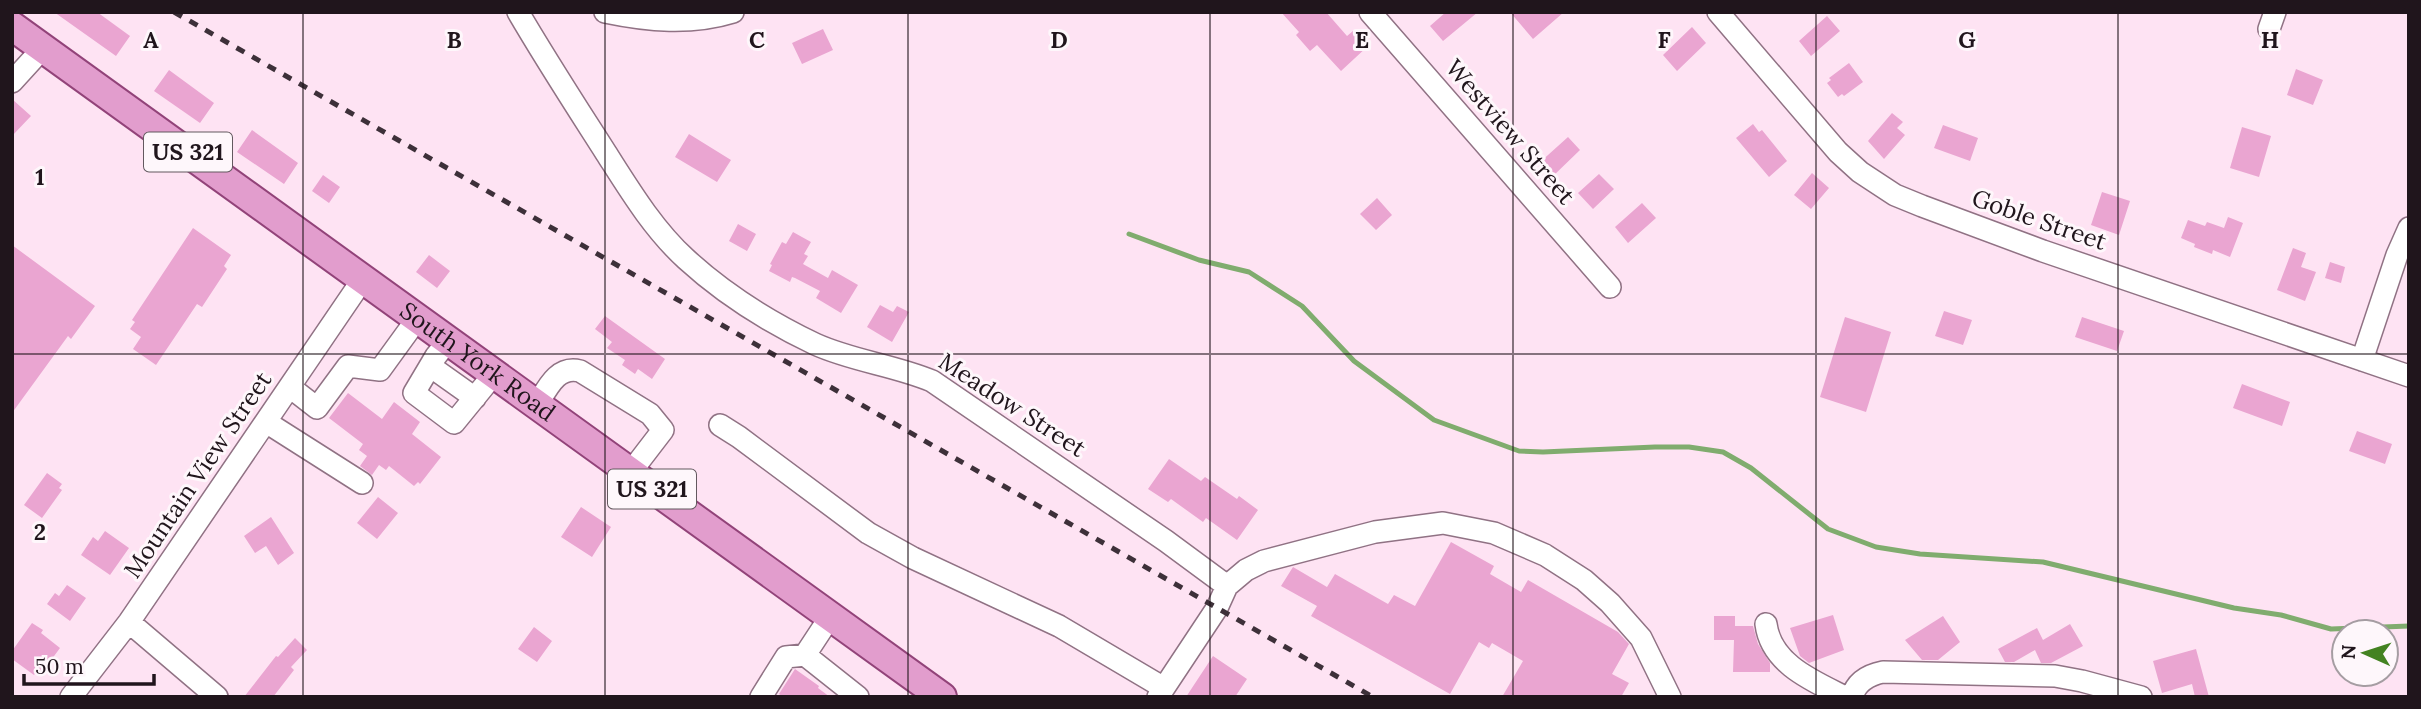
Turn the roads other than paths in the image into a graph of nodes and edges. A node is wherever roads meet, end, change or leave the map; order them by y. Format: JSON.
{"nodes":[{"id":1,"x":518,"y":12,"type":"edge"},
{"id":2,"x":605,"y":12,"type":"edge"},
{"id":3,"x":733,"y":12,"type":"edge"},
{"id":4,"x":1370,"y":12,"type":"edge"},
{"id":5,"x":1718,"y":12,"type":"edge"},
{"id":6,"x":12,"y":26,"type":"edge"},
{"id":7,"x":43,"y":48,"type":"junction"},
{"id":8,"x":12,"y":82,"type":"edge"},
{"id":9,"x":2409,"y":228,"type":"edge"},
{"id":10,"x":363,"y":279,"type":"junction"},
{"id":11,"x":1610,"y":287,"type":"dead end"},
{"id":12,"x":417,"y":318,"type":"junction"},
{"id":13,"x":448,"y":341,"type":"junction"},
{"id":14,"x":2361,"y":360,"type":"junction"},
{"id":15,"x":430,"y":366,"type":"junction"},
{"id":16,"x":494,"y":374,"type":"junction"},
{"id":17,"x":2409,"y":376,"type":"edge"},
{"id":18,"x":290,"y":387,"type":"junction"},
{"id":19,"x":475,"y":398,"type":"junction"},
{"id":20,"x":537,"y":405,"type":"junction"},
{"id":21,"x":266,"y":422,"type":"junction"},
{"id":22,"x":720,"y":425,"type":"dead end"},
{"id":23,"x":630,"y":473,"type":"junction"},
{"id":24,"x":362,"y":483,"type":"dead end"},
{"id":25,"x":1227,"y":586,"type":"junction"},
{"id":26,"x":830,"y":617,"type":"junction"},
{"id":27,"x":129,"y":622,"type":"junction"},
{"id":28,"x":1766,"y":624,"type":"dead end"},
{"id":29,"x":805,"y":655,"type":"junction"},
{"id":30,"x":1161,"y":692,"type":"edge"},
{"id":31,"x":71,"y":697,"type":"edge"},
{"id":32,"x":217,"y":697,"type":"edge"},
{"id":33,"x":761,"y":697,"type":"edge"},
{"id":34,"x":858,"y":697,"type":"edge"},
{"id":35,"x":942,"y":697,"type":"edge"},
{"id":36,"x":1670,"y":697,"type":"edge"},
{"id":37,"x":1845,"y":697,"type":"edge"},
{"id":38,"x":1852,"y":697,"type":"edge"},
{"id":39,"x":2141,"y":697,"type":"edge"}],
"edges":[{"from":1,"to":25,"type":"street","name":"Meadow Street"},
{"from":2,"to":3,"type":"street"},
{"from":4,"to":11,"type":"street","name":"Westview Street"},
{"from":5,"to":14,"type":"street","name":"Goble Street"},
{"from":6,"to":7,"type":"main road","name":"South York Road","number":"US 321"},
{"from":7,"to":8,"type":"street"},
{"from":7,"to":10,"type":"main road","name":"South York Road","number":"US 321"},
{"from":9,"to":14,"type":"street"},
{"from":10,"to":12,"type":"main road","name":"South York Road","number":"US 321"},
{"from":10,"to":18,"type":"street","name":"Mountain View Street"},
{"from":12,"to":13,"type":"main road","name":"South York Road","number":"US 321"},
{"from":12,"to":18,"type":"street"},
{"from":13,"to":15,"type":"street"},
{"from":13,"to":16,"type":"main road","name":"South York Road","number":"US 321"},
{"from":14,"to":17,"type":"street","name":"Goble Street"},
{"from":15,"to":19,"type":"street"},
{"from":15,"to":19,"type":"street"},
{"from":16,"to":19,"type":"street"},
{"from":16,"to":20,"type":"main road","name":"South York Road","number":"US 321"},
{"from":18,"to":21,"type":"street","name":"Mountain View Street"},
{"from":20,"to":23,"type":"main road","name":"South York Road","number":"US 321"},
{"from":20,"to":23,"type":"street"},
{"from":21,"to":24,"type":"street"},
{"from":21,"to":27,"type":"street","name":"Mountain View Street"},
{"from":22,"to":30,"type":"street"},
{"from":23,"to":26,"type":"main road","name":"South York Road","number":"US 321"},
{"from":25,"to":30,"type":"street"},
{"from":25,"to":36,"type":"street"},
{"from":26,"to":29,"type":"street"},
{"from":26,"to":35,"type":"main road","name":"South York Road","number":"US 321"},
{"from":27,"to":31,"type":"street","name":"Mountain View Street"},
{"from":27,"to":32,"type":"street"},
{"from":28,"to":37,"type":"street"},
{"from":29,"to":33,"type":"street"},
{"from":29,"to":34,"type":"street"},
{"from":38,"to":39,"type":"street"}]}
